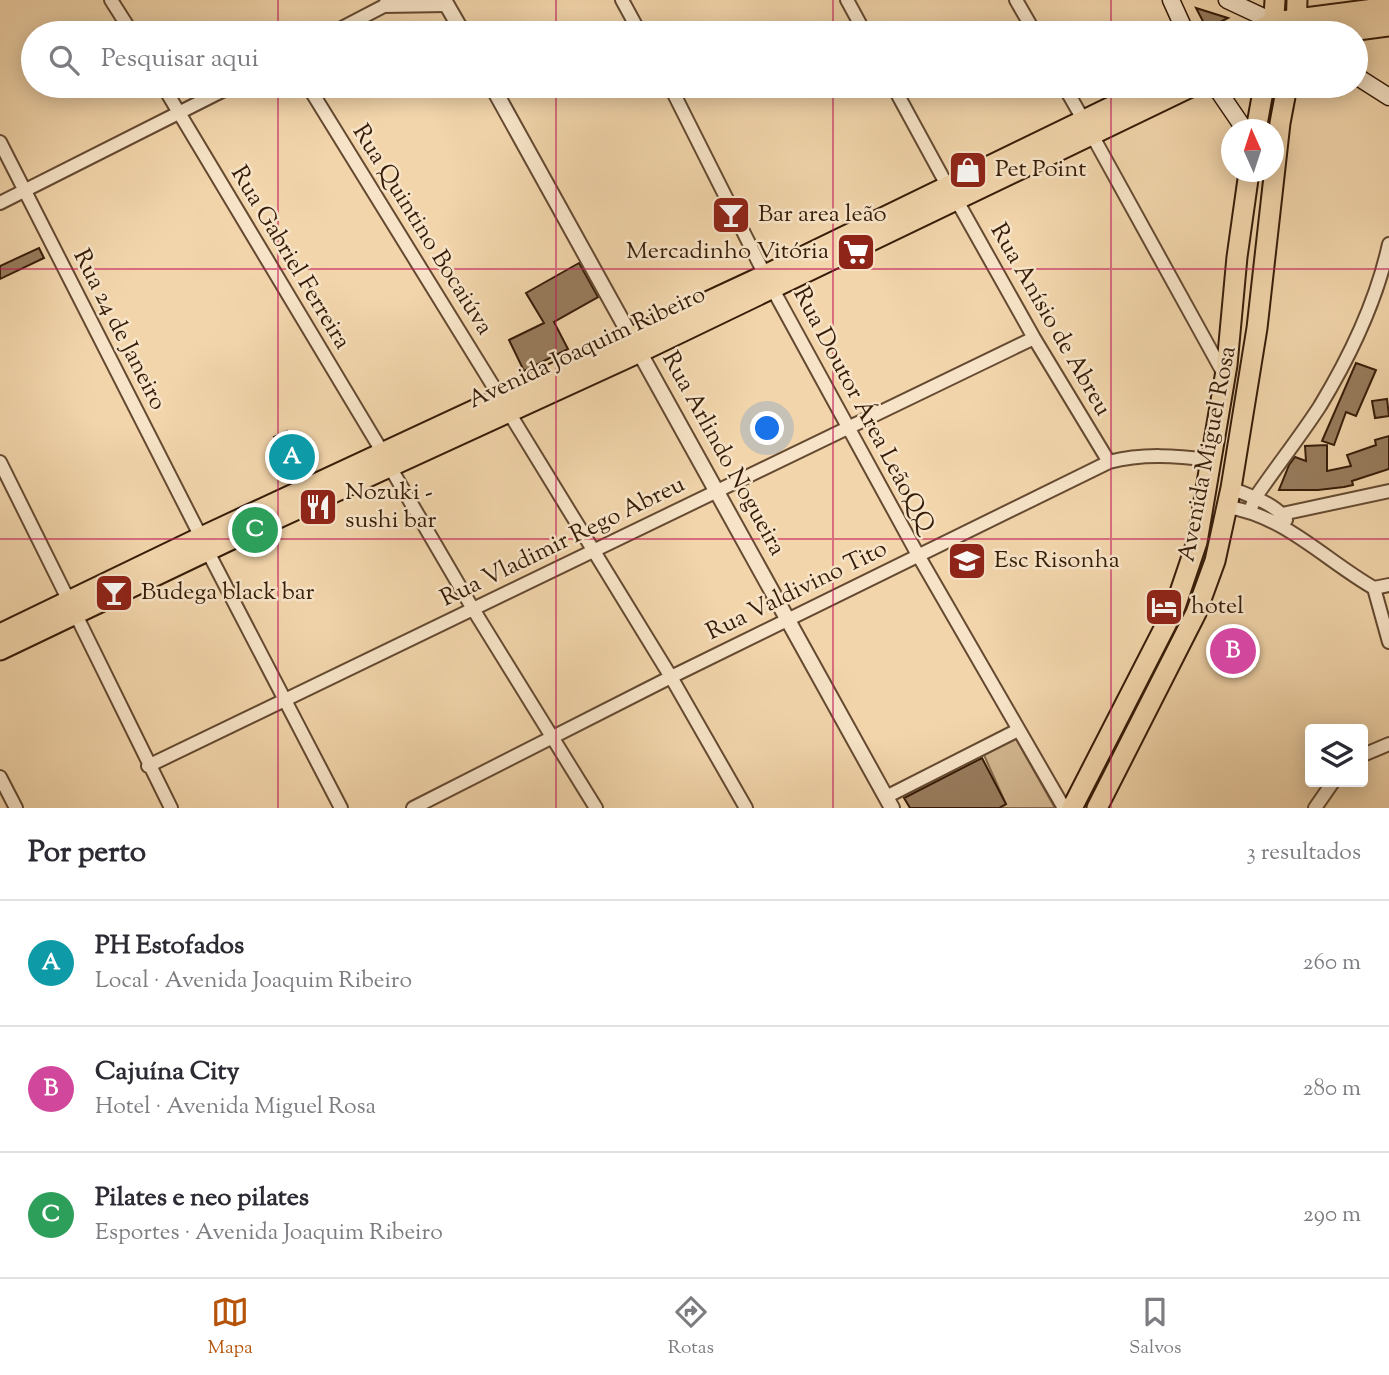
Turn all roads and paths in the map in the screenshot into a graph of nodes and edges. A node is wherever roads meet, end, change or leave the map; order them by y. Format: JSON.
{"nodes":[{"id":1,"x":111,"y":0,"type":"edge"},
{"id":2,"x":622,"y":0,"type":"edge"},
{"id":3,"x":847,"y":0,"type":"edge"},
{"id":4,"x":1016,"y":0,"type":"edge"},
{"id":5,"x":1171,"y":0,"type":"edge"},
{"id":6,"x":1227,"y":0,"type":"edge"},
{"id":7,"x":1275,"y":0,"type":"edge"},
{"id":8,"x":446,"y":2,"type":"edge"},
{"id":9,"x":386,"y":3,"type":"edge"},
{"id":10,"x":1389,"y":7,"type":"edge"},
{"id":11,"x":124,"y":21,"type":"edge"},
{"id":12,"x":353,"y":21,"type":"edge"},
{"id":13,"x":456,"y":21,"type":"edge"},
{"id":14,"x":633,"y":21,"type":"edge"},
{"id":15,"x":858,"y":21,"type":"edge"},
{"id":16,"x":1028,"y":21,"type":"edge"},
{"id":17,"x":1181,"y":21,"type":"edge"},
{"id":18,"x":1282,"y":21,"type":"edge"},
{"id":19,"x":1286,"y":21,"type":"edge"},
{"id":20,"x":1300,"y":21,"type":"edge"},
{"id":21,"x":1389,"y":26,"type":"edge"},
{"id":22,"x":1368,"y":29,"type":"edge"},
{"id":23,"x":1368,"y":84,"type":"edge"},
{"id":24,"x":1389,"y":97,"type":"edge"},
{"id":25,"x":169,"y":98,"type":"edge"},
{"id":26,"x":209,"y":98,"type":"edge"},
{"id":27,"x":314,"y":98,"type":"edge"},
{"id":28,"x":499,"y":98,"type":"edge"},
{"id":29,"x":676,"y":98,"type":"edge"},
{"id":30,"x":900,"y":98,"type":"edge"},
{"id":31,"x":1071,"y":98,"type":"edge"},
{"id":32,"x":1135,"y":98,"type":"edge"},
{"id":33,"x":1163,"y":98,"type":"edge"},
{"id":34,"x":1223,"y":98,"type":"edge"},
{"id":35,"x":1262,"y":98,"type":"edge"},
{"id":36,"x":1285,"y":98,"type":"edge"},
{"id":37,"x":178,"y":114,"type":"junction"},
{"id":38,"x":1238,"y":119,"type":"edge"},
{"id":39,"x":1257,"y":119,"type":"edge"},
{"id":40,"x":1088,"y":128,"type":"junction"},
{"id":41,"x":0,"y":142,"type":"edge"},
{"id":42,"x":1248,"y":182,"type":"edge"},
{"id":43,"x":24,"y":191,"type":"junction"},
{"id":44,"x":952,"y":193,"type":"junction"},
{"id":45,"x":0,"y":203,"type":"edge"},
{"id":46,"x":1389,"y":244,"type":"edge"},
{"id":47,"x":769,"y":281,"type":"junction"},
{"id":48,"x":1034,"y":338,"type":"junction"},
{"id":49,"x":636,"y":345,"type":"junction"},
{"id":50,"x":1225,"y":376,"type":"junction"},
{"id":51,"x":504,"y":404,"type":"junction"},
{"id":52,"x":849,"y":427,"type":"junction"},
{"id":53,"x":386,"y":460,"type":"junction"},
{"id":54,"x":1212,"y":460,"type":"junction"},
{"id":55,"x":0,"y":462,"type":"edge"},
{"id":56,"x":1109,"y":462,"type":"junction"},
{"id":57,"x":718,"y":491,"type":"junction"},
{"id":58,"x":1389,"y":491,"type":"edge"},
{"id":59,"x":1229,"y":497,"type":"junction"},
{"id":60,"x":1253,"y":504,"type":"junction"},
{"id":61,"x":1282,"y":514,"type":"junction"},
{"id":62,"x":1297,"y":534,"type":"junction"},
{"id":63,"x":204,"y":544,"type":"junction"},
{"id":64,"x":593,"y":551,"type":"junction"},
{"id":65,"x":918,"y":555,"type":"junction"},
{"id":66,"x":1389,"y":585,"type":"edge"},
{"id":67,"x":1374,"y":588,"type":"junction"},
{"id":68,"x":73,"y":608,"type":"junction"},
{"id":69,"x":473,"y":609,"type":"junction"},
{"id":70,"x":788,"y":619,"type":"junction"},
{"id":71,"x":0,"y":634,"type":"edge"},
{"id":72,"x":1389,"y":642,"type":"edge"},
{"id":73,"x":0,"y":650,"type":"edge"},
{"id":74,"x":670,"y":677,"type":"junction"},
{"id":75,"x":284,"y":700,"type":"junction"},
{"id":76,"x":1018,"y":730,"type":"junction"},
{"id":77,"x":554,"y":737,"type":"junction"},
{"id":78,"x":1389,"y":744,"type":"edge"},
{"id":79,"x":1368,"y":753,"type":"edge"},
{"id":80,"x":148,"y":766,"type":"junction"},
{"id":81,"x":0,"y":777,"type":"edge"},
{"id":82,"x":1330,"y":787,"type":"edge"},
{"id":83,"x":889,"y":802,"type":"edge"},
{"id":84,"x":16,"y":808,"type":"edge"},
{"id":85,"x":170,"y":808,"type":"edge"},
{"id":86,"x":341,"y":808,"type":"edge"},
{"id":87,"x":413,"y":808,"type":"edge"},
{"id":88,"x":596,"y":808,"type":"edge"},
{"id":89,"x":746,"y":808,"type":"edge"},
{"id":90,"x":1064,"y":808,"type":"edge"},
{"id":91,"x":1072,"y":808,"type":"edge"},
{"id":92,"x":1097,"y":808,"type":"edge"},
{"id":93,"x":1315,"y":808,"type":"edge"}],
"edges":[{"from":1,"to":11,"type":"street"},
{"from":2,"to":14,"type":"street"},
{"from":3,"to":15,"type":"street"},
{"from":4,"to":16,"type":"street"},
{"from":5,"to":17,"type":"main road"},
{"from":6,"to":18,"type":"main road"},
{"from":7,"to":19,"type":"main road"},
{"from":8,"to":9,"type":"street"},
{"from":8,"to":13,"type":"street"},
{"from":9,"to":12,"type":"street"},
{"from":10,"to":20,"type":"main road"},
{"from":21,"to":22,"type":"main road"},
{"from":23,"to":24,"type":"main road"},
{"from":25,"to":37,"type":"street","name":"Rua Gabriel Ferreira"},
{"from":26,"to":37,"type":"street"},
{"from":27,"to":51,"type":"street","name":"Rua Quintino Bocaiúva"},
{"from":28,"to":49,"type":"street","name":"Rua Arlindo Nogueira"},
{"from":29,"to":47,"type":"street","name":"Rua Doutor Área LeãoQQ"},
{"from":30,"to":44,"type":"street","name":"Rua Anísio de Abreu"},
{"from":31,"to":40,"type":"street"},
{"from":32,"to":40,"type":"main road","name":"Avenida Joaquim Ribeiro"},
{"from":33,"to":40,"type":"main road","name":"Avenida Joaquim Ribeiro"},
{"from":34,"to":38,"type":"main road"},
{"from":35,"to":39,"type":"main road"},
{"from":36,"to":59,"type":"main road","name":"Avenida Miguel Rosa"},
{"from":37,"to":43,"type":"street"},
{"from":37,"to":53,"type":"street","name":"Rua Gabriel Ferreira"},
{"from":40,"to":44,"type":"main road","name":"Avenida Joaquim Ribeiro"},
{"from":40,"to":50,"type":"street"},
{"from":41,"to":43,"type":"street","name":"Rua 24 de Janeiro"},
{"from":42,"to":50,"type":"main road","name":"Avenida Miguel Rosa"},
{"from":43,"to":45,"type":"street"},
{"from":43,"to":63,"type":"street","name":"Rua 24 de Janeiro"},
{"from":44,"to":47,"type":"main road","name":"Avenida Joaquim Ribeiro"},
{"from":44,"to":48,"type":"street","name":"Rua Anísio de Abreu"},
{"from":46,"to":60,"type":"street"},
{"from":47,"to":49,"type":"main road","name":"Avenida Joaquim Ribeiro"},
{"from":47,"to":52,"type":"street","name":"Rua Doutor Área LeãoQQ"},
{"from":48,"to":52,"type":"street","name":"Rua Vladimir Rego Abreu"},
{"from":48,"to":56,"type":"street","name":"Rua Anísio de Abreu"},
{"from":49,"to":51,"type":"main road","name":"Avenida Joaquim Ribeiro"},
{"from":49,"to":57,"type":"street","name":"Rua Arlindo Nogueira"},
{"from":50,"to":54,"type":"main road","name":"Avenida Miguel Rosa"},
{"from":51,"to":53,"type":"main road","name":"Avenida Joaquim Ribeiro"},
{"from":51,"to":64,"type":"street","name":"Rua Quintino Bocaiúva"},
{"from":52,"to":57,"type":"street","name":"Rua Vladimir Rego Abreu"},
{"from":52,"to":65,"type":"street","name":"Rua Doutor Área LeãoQQ"},
{"from":53,"to":63,"type":"main road","name":"Avenida Joaquim Ribeiro"},
{"from":53,"to":69,"type":"street","name":"Rua Gabriel Ferreira"},
{"from":54,"to":56,"type":"street","name":"Rua Valdivino Tito"},
{"from":54,"to":91,"type":"main road","name":"Avenida Miguel Rosa"},
{"from":55,"to":68,"type":"street"},
{"from":56,"to":65,"type":"street","name":"Rua Valdivino Tito"},
{"from":57,"to":64,"type":"street","name":"Rua Vladimir Rego Abreu"},
{"from":57,"to":70,"type":"street","name":"Rua Arlindo Nogueira"},
{"from":58,"to":61,"type":"street"},
{"from":59,"to":60,"type":"street"},
{"from":59,"to":60,"type":"street"},
{"from":59,"to":92,"type":"main road","name":"Avenida Miguel Rosa"},
{"from":60,"to":61,"type":"street"},
{"from":60,"to":62,"type":"street"},
{"from":61,"to":62,"type":"street"},
{"from":62,"to":67,"type":"street"},
{"from":63,"to":68,"type":"main road","name":"Avenida Joaquim Ribeiro"},
{"from":63,"to":75,"type":"street","name":"Rua 24 de Janeiro"},
{"from":64,"to":69,"type":"street","name":"Rua Vladimir Rego Abreu"},
{"from":64,"to":74,"type":"street","name":"Rua Quintino Bocaiúva"},
{"from":65,"to":70,"type":"street","name":"Rua Valdivino Tito"},
{"from":65,"to":76,"type":"street","name":"Rua Doutor Área LeãoQQ"},
{"from":66,"to":67,"type":"street"},
{"from":67,"to":72,"type":"street"},
{"from":68,"to":71,"type":"main road","name":"Avenida Joaquim Ribeiro"},
{"from":68,"to":73,"type":"main road","name":"Avenida Joaquim Ribeiro"},
{"from":68,"to":80,"type":"street"},
{"from":69,"to":75,"type":"street","name":"Rua Vladimir Rego Abreu"},
{"from":69,"to":77,"type":"street","name":"Rua Gabriel Ferreira"},
{"from":70,"to":74,"type":"street","name":"Rua Valdivino Tito"},
{"from":70,"to":83,"type":"street","name":"Rua Arlindo Nogueira"},
{"from":74,"to":77,"type":"street","name":"Rua Valdivino Tito"},
{"from":74,"to":89,"type":"street","name":"Rua Quintino Bocaiúva"},
{"from":75,"to":80,"type":"street","name":"Rua Vladimir Rego Abreu"},
{"from":75,"to":86,"type":"street","name":"Rua 24 de Janeiro"},
{"from":76,"to":83,"type":"street"},
{"from":76,"to":90,"type":"street","name":"Rua Doutor Área LeãoQQ"},
{"from":77,"to":87,"type":"street","name":"Rua Valdivino Tito"},
{"from":77,"to":88,"type":"street","name":"Rua Gabriel Ferreira"},
{"from":78,"to":79,"type":"street"},
{"from":80,"to":85,"type":"street"},
{"from":81,"to":84,"type":"street"},
{"from":82,"to":93,"type":"street"}]}
